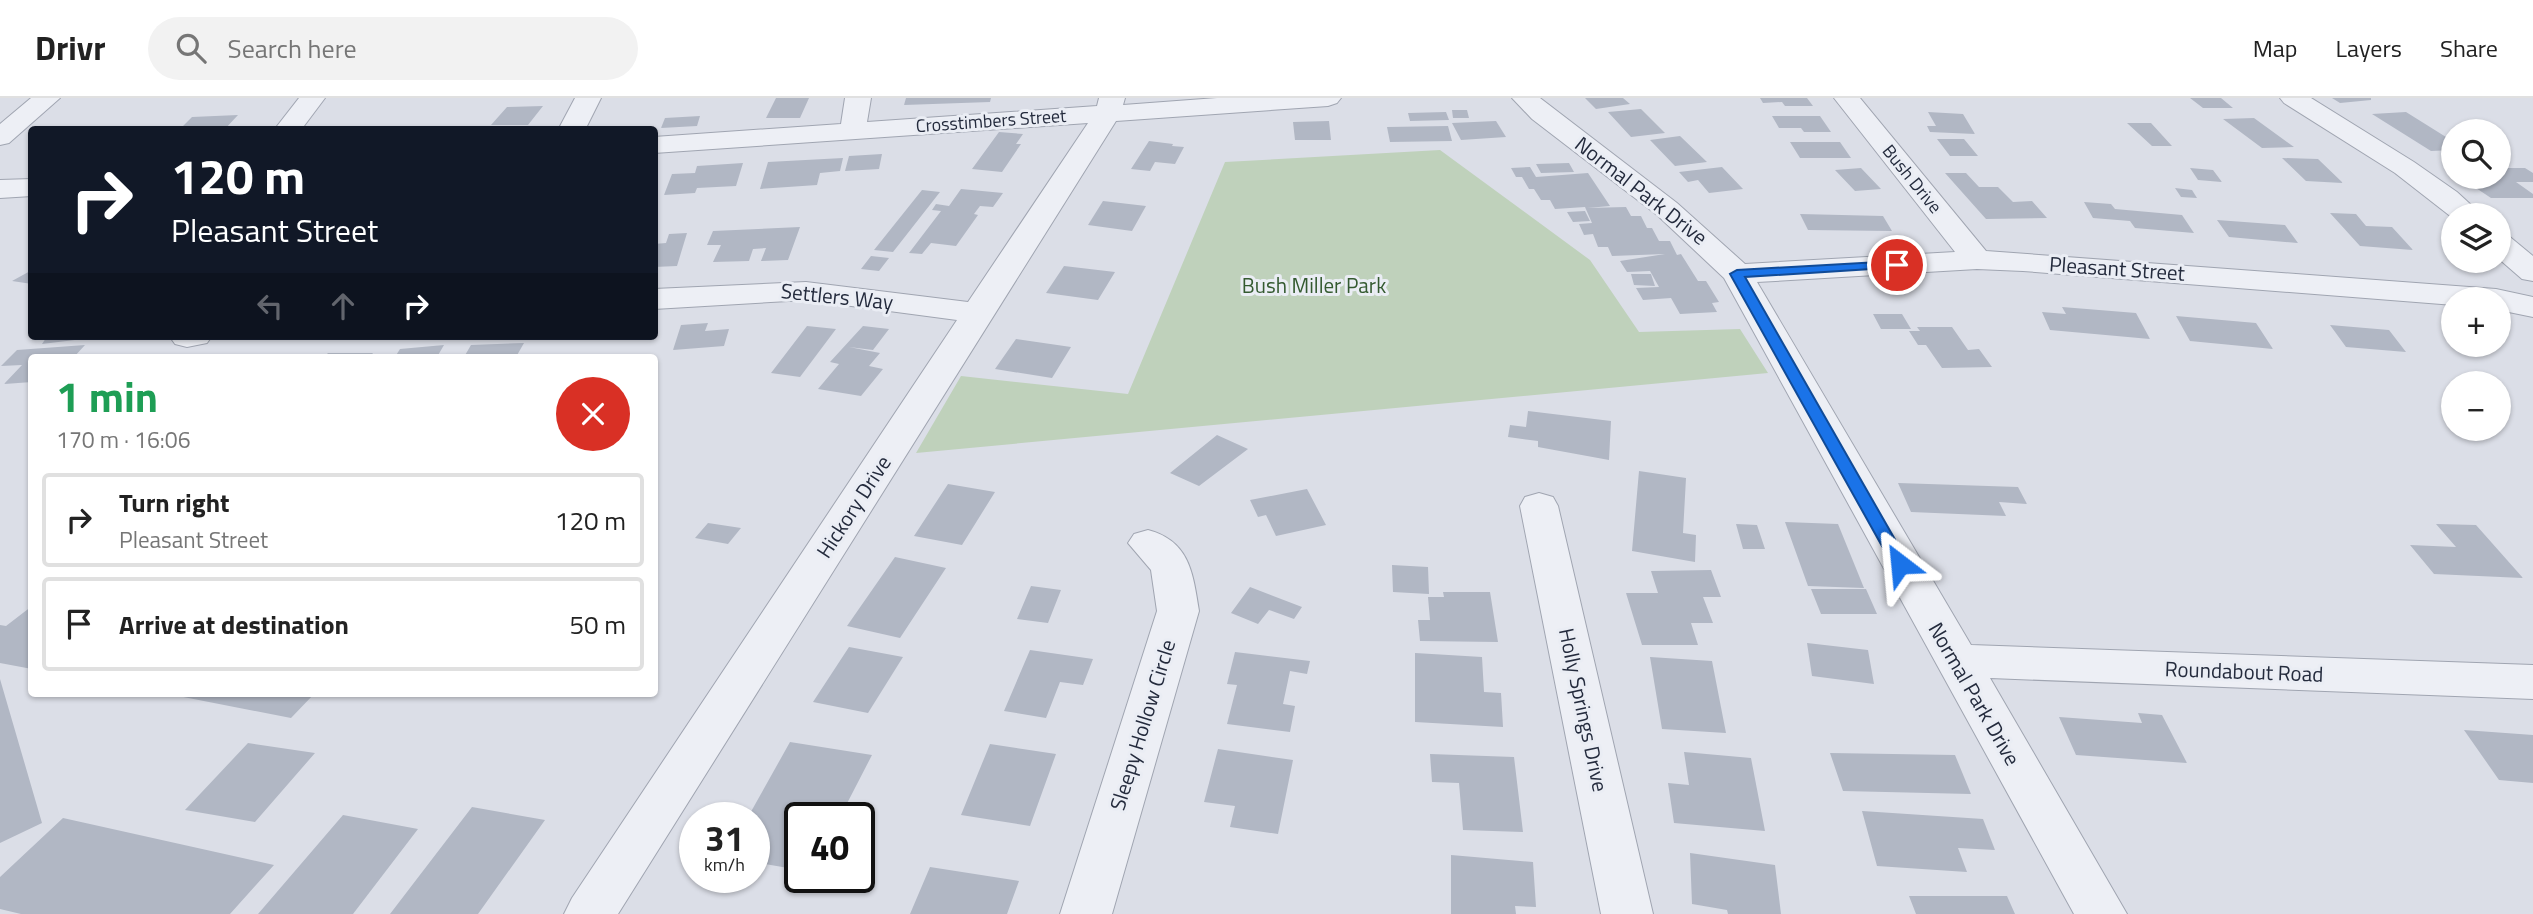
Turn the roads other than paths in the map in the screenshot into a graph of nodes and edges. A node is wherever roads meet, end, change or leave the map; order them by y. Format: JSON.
{"nodes":[{"id":1,"x":47,"y":98,"type":"edge"},
{"id":2,"x":312,"y":98,"type":"edge"},
{"id":3,"x":588,"y":98,"type":"edge"},
{"id":4,"x":858,"y":98,"type":"edge"},
{"id":5,"x":1328,"y":98,"type":"edge"},
{"id":6,"x":1525,"y":98,"type":"edge"},
{"id":7,"x":1847,"y":98,"type":"edge"},
{"id":8,"x":2293,"y":98,"type":"edge"},
{"id":9,"x":1110,"y":105,"type":"edge"},
{"id":10,"x":290,"y":126,"type":"edge"},
{"id":11,"x":573,"y":126,"type":"edge"},
{"id":12,"x":853,"y":130,"type":"junction"},
{"id":13,"x":0,"y":137,"type":"edge"},
{"id":14,"x":658,"y":145,"type":"edge"},
{"id":15,"x":28,"y":187,"type":"edge"},
{"id":16,"x":0,"y":189,"type":"edge"},
{"id":17,"x":2453,"y":203,"type":"edge"},
{"id":18,"x":2511,"y":253,"type":"edge"},
{"id":19,"x":1977,"y":260,"type":"junction"},
{"id":20,"x":2533,"y":272,"type":"edge"},
{"id":21,"x":1737,"y":274,"type":"junction"},
{"id":22,"x":2441,"y":296,"type":"edge"},
{"id":23,"x":658,"y":299,"type":"edge"},
{"id":24,"x":2511,"y":303,"type":"edge"},
{"id":25,"x":2533,"y":307,"type":"edge"},
{"id":26,"x":978,"y":313,"type":"junction"},
{"id":27,"x":1539,"y":506,"type":"dead end"},
{"id":28,"x":1148,"y":543,"type":"dead end"},
{"id":29,"x":1955,"y":661,"type":"junction"},
{"id":30,"x":2533,"y":682,"type":"edge"},
{"id":31,"x":590,"y":914,"type":"edge"},
{"id":32,"x":1086,"y":914,"type":"edge"},
{"id":33,"x":1628,"y":914,"type":"edge"},
{"id":34,"x":2101,"y":914,"type":"edge"}],
"edges":[{"from":1,"to":13,"type":"street"},
{"from":2,"to":10,"type":"street"},
{"from":3,"to":11,"type":"street"},
{"from":4,"to":12,"type":"street"},
{"from":5,"to":9,"type":"street","name":"Crosstimbers Street"},
{"from":6,"to":21,"type":"street","name":"Normal Park Drive"},
{"from":7,"to":19,"type":"street","name":"Bush Drive"},
{"from":8,"to":17,"type":"street"},
{"from":9,"to":12,"type":"street","name":"Crosstimbers Street"},
{"from":9,"to":26,"type":"street","name":"Hickory Drive"},
{"from":12,"to":14,"type":"street","name":"Crosstimbers Street"},
{"from":15,"to":16,"type":"street"},
{"from":18,"to":20,"type":"street"},
{"from":19,"to":21,"type":"street","name":"Pleasant Street"},
{"from":19,"to":22,"type":"street","name":"Pleasant Street"},
{"from":21,"to":29,"type":"street","name":"Normal Park Drive"},
{"from":23,"to":26,"type":"street","name":"Settlers Way"},
{"from":24,"to":25,"type":"street","name":"Pleasant Street"},
{"from":26,"to":31,"type":"street","name":"Hickory Drive"},
{"from":27,"to":33,"type":"street","name":"Holly Springs Drive"},
{"from":28,"to":32,"type":"street","name":"Sleepy Hollow Circle"},
{"from":29,"to":30,"type":"street","name":"Roundabout Road"},
{"from":29,"to":34,"type":"street","name":"Normal Park Drive"}]}
